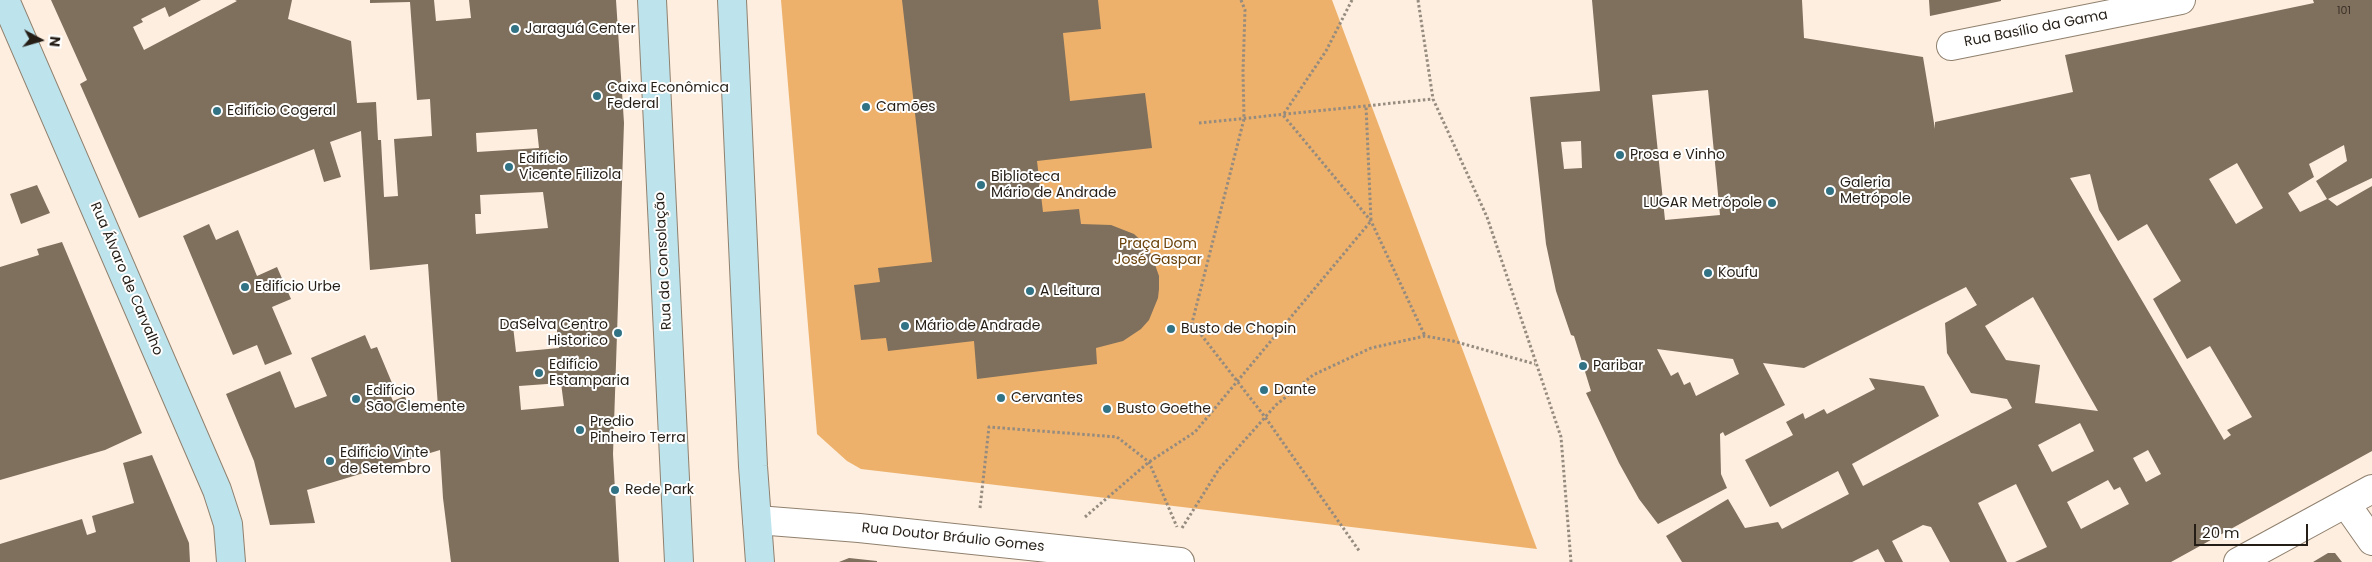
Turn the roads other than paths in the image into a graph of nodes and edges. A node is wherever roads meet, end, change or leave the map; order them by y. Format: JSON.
{"nodes":[{"id":1,"x":5,"y":0,"type":"edge"},
{"id":2,"x":652,"y":0,"type":"edge"},
{"id":3,"x":732,"y":0,"type":"edge"},
{"id":4,"x":2181,"y":0,"type":"edge"},
{"id":5,"x":1950,"y":46,"type":"dead end"},
{"id":6,"x":2372,"y":489,"type":"edge"},
{"id":7,"x":2346,"y":504,"type":"junction"},
{"id":8,"x":757,"y":520,"type":"junction"},
{"id":9,"x":2372,"y":540,"type":"edge"},
{"id":10,"x":231,"y":562,"type":"edge"},
{"id":11,"x":679,"y":562,"type":"edge"},
{"id":12,"x":760,"y":562,"type":"edge"},
{"id":13,"x":1180,"y":562,"type":"edge"},
{"id":14,"x":2238,"y":562,"type":"edge"}],
"edges":[{"from":1,"to":10,"type":"street","name":"Rua Álvaro de Carvalho"},
{"from":2,"to":11,"type":"street","name":"Rua da Consolação"},
{"from":3,"to":8,"type":"street"},
{"from":4,"to":5,"type":"street","name":"Rua Basílio da Gama"},
{"from":6,"to":7,"type":"street"},
{"from":7,"to":9,"type":"street"},
{"from":7,"to":14,"type":"street"},
{"from":8,"to":12,"type":"street"},
{"from":8,"to":13,"type":"street","name":"Rua Doutor Bráulio Gomes"}]}
